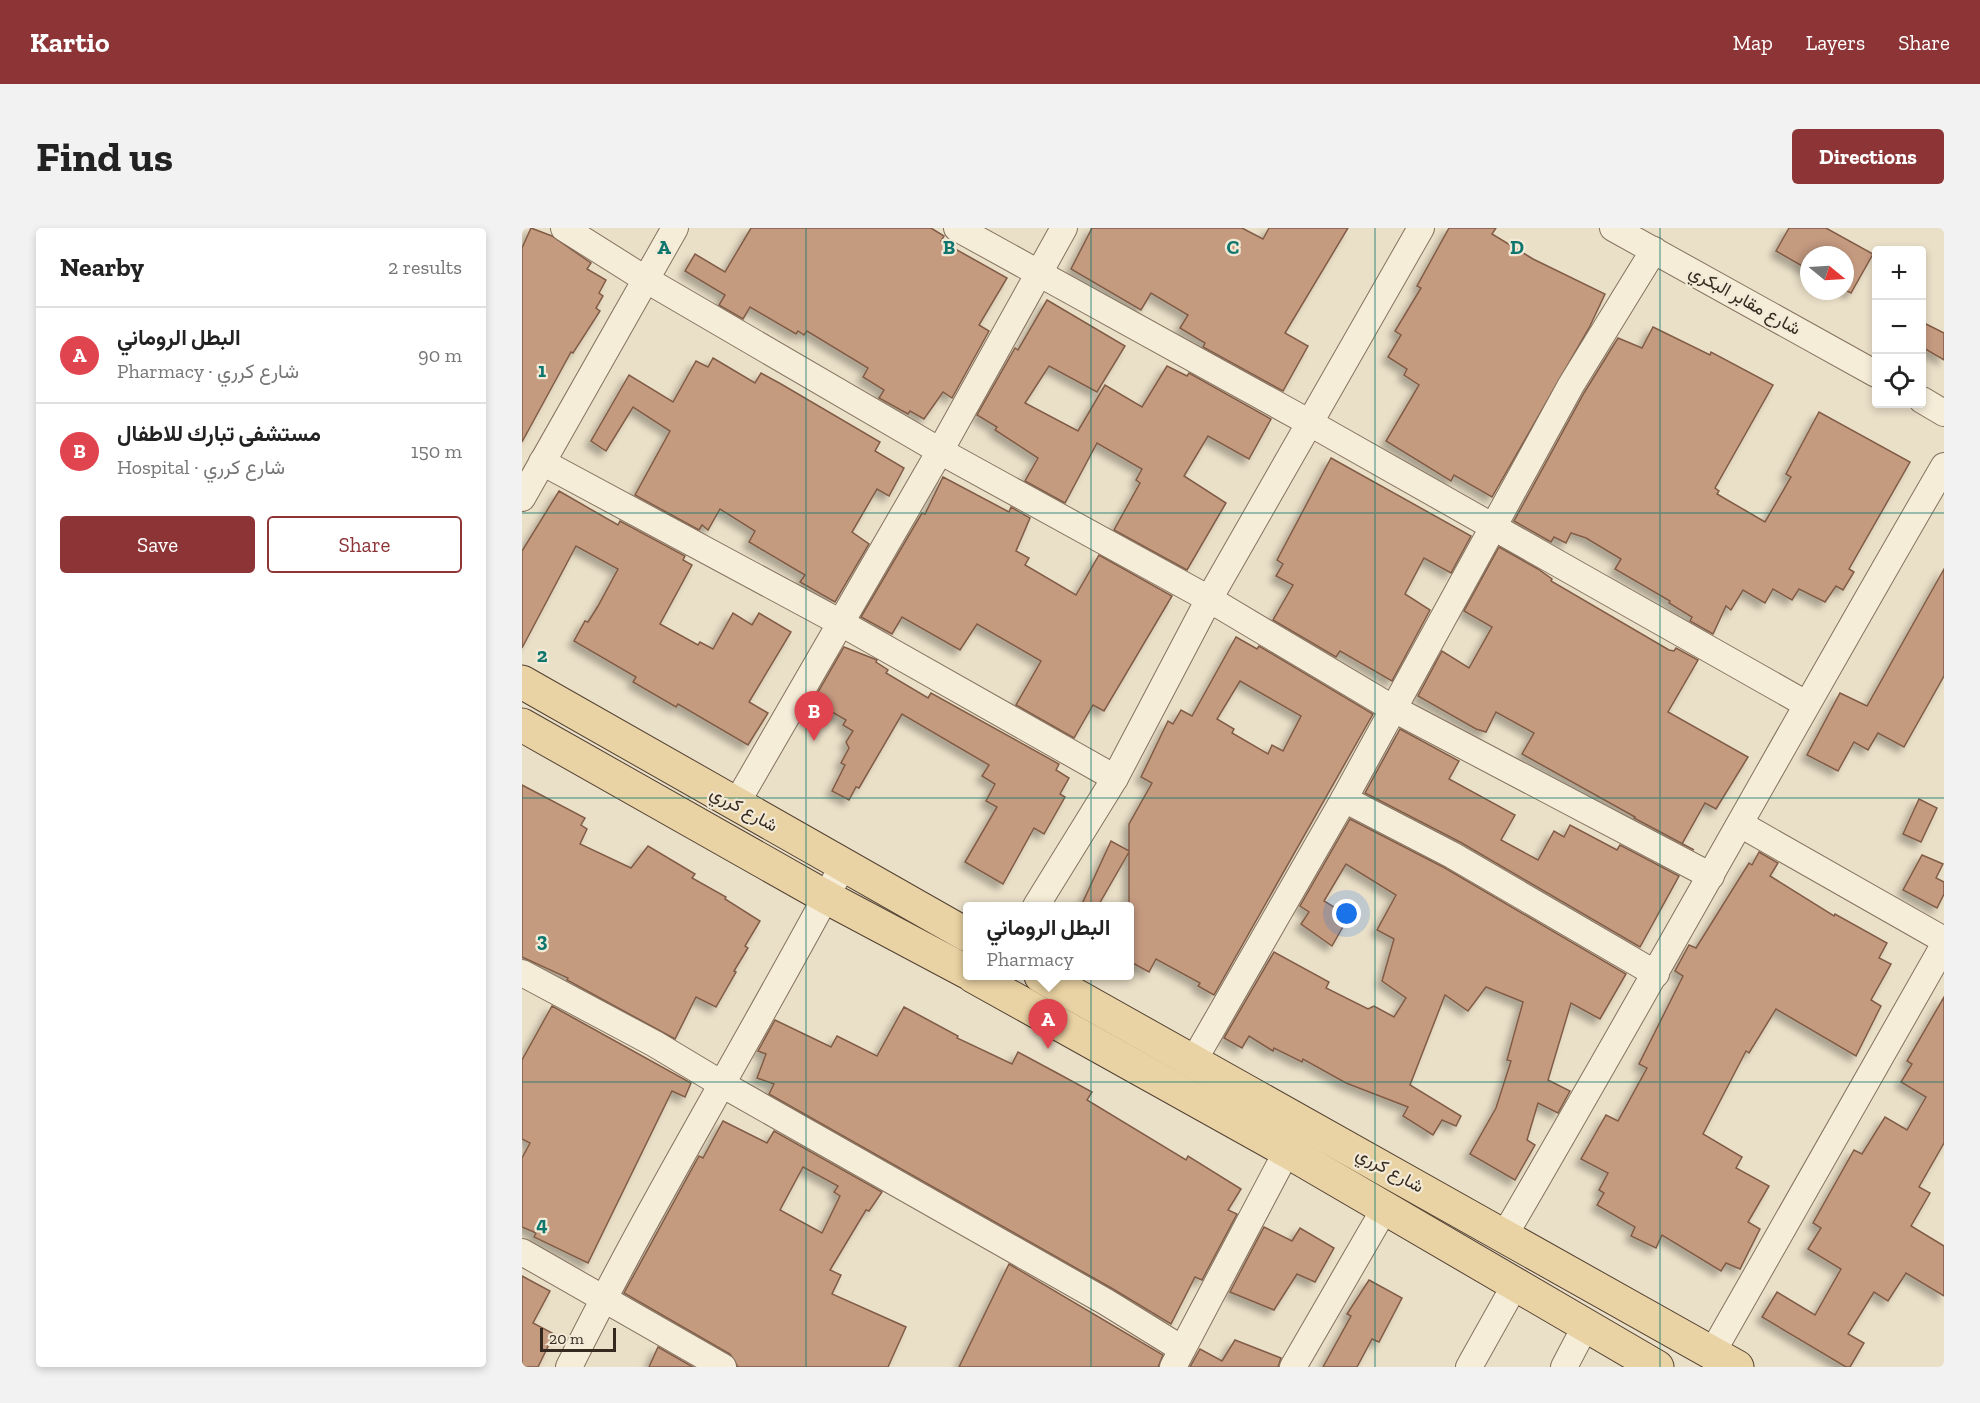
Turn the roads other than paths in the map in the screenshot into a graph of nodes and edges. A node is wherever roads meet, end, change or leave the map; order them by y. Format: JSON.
{"nodes":[{"id":1,"x":564,"y":228,"type":"edge"},
{"id":2,"x":675,"y":228,"type":"edge"},
{"id":3,"x":957,"y":228,"type":"edge"},
{"id":4,"x":1064,"y":228,"type":"edge"},
{"id":5,"x":1421,"y":228,"type":"edge"},
{"id":6,"x":1613,"y":228,"type":"edge"},
{"id":7,"x":1654,"y":250,"type":"junction"},
{"id":8,"x":1038,"y":274,"type":"junction"},
{"id":9,"x":645,"y":279,"type":"junction"},
{"id":10,"x":1872,"y":372,"type":"edge"},
{"id":11,"x":1926,"y":402,"type":"edge"},
{"id":12,"x":1944,"y":413,"type":"edge"},
{"id":13,"x":1310,"y":423,"type":"junction"},
{"id":14,"x":940,"y":451,"type":"junction"},
{"id":15,"x":542,"y":462,"type":"junction"},
{"id":16,"x":1944,"y":466,"type":"edge"},
{"id":17,"x":522,"y":498,"type":"edge"},
{"id":18,"x":1492,"y":525,"type":"junction"},
{"id":19,"x":1209,"y":599,"type":"junction"},
{"id":20,"x":841,"y":623,"type":"junction"},
{"id":21,"x":522,"y":682,"type":"edge"},
{"id":22,"x":1806,"y":704,"type":"junction"},
{"id":23,"x":1392,"y":708,"type":"junction"},
{"id":24,"x":522,"y":724,"type":"edge"},
{"id":25,"x":1115,"y":778,"type":"junction"},
{"id":26,"x":1344,"y":799,"type":"junction"},
{"id":27,"x":736,"y":804,"type":"junction"},
{"id":28,"x":1740,"y":824,"type":"junction"},
{"id":29,"x":843,"y":865,"type":"junction"},
{"id":30,"x":1711,"y":876,"type":"junction"},
{"id":31,"x":826,"y":897,"type":"junction"},
{"id":32,"x":1038,"y":902,"type":"edge"},
{"id":33,"x":963,"y":932,"type":"edge"},
{"id":34,"x":1944,"y":943,"type":"edge"},
{"id":35,"x":963,"y":970,"type":"edge"},
{"id":36,"x":522,"y":973,"type":"edge"},
{"id":37,"x":1656,"y":974,"type":"junction"},
{"id":38,"x":982,"y":980,"type":"edge"},
{"id":39,"x":1050,"y":980,"type":"edge"},
{"id":40,"x":1194,"y":1060,"type":"junction"},
{"id":41,"x":720,"y":1083,"type":"junction"},
{"id":42,"x":1287,"y":1151,"type":"junction"},
{"id":43,"x":1385,"y":1208,"type":"junction"},
{"id":44,"x":1504,"y":1236,"type":"junction"},
{"id":45,"x":522,"y":1252,"type":"edge"},
{"id":46,"x":1516,"y":1283,"type":"junction"},
{"id":47,"x":603,"y":1300,"type":"junction"},
{"id":48,"x":1586,"y":1325,"type":"junction"},
{"id":49,"x":1178,"y":1358,"type":"edge"},
{"id":50,"x":1725,"y":1360,"type":"edge"},
{"id":51,"x":569,"y":1367,"type":"edge"},
{"id":52,"x":723,"y":1367,"type":"edge"},
{"id":53,"x":1293,"y":1367,"type":"edge"},
{"id":54,"x":1469,"y":1367,"type":"edge"},
{"id":55,"x":1564,"y":1367,"type":"edge"},
{"id":56,"x":1657,"y":1367,"type":"edge"}],
"edges":[{"from":1,"to":9,"type":"street"},
{"from":2,"to":9,"type":"street"},
{"from":3,"to":8,"type":"street"},
{"from":4,"to":8,"type":"street"},
{"from":5,"to":13,"type":"street"},
{"from":6,"to":7,"type":"street","name":"شارع مقابر البكري"},
{"from":7,"to":10,"type":"street","name":"شارع مقابر البكري"},
{"from":7,"to":18,"type":"street"},
{"from":8,"to":13,"type":"street"},
{"from":8,"to":14,"type":"street"},
{"from":9,"to":14,"type":"street"},
{"from":9,"to":15,"type":"street"},
{"from":11,"to":12,"type":"street"},
{"from":13,"to":18,"type":"street"},
{"from":13,"to":19,"type":"street"},
{"from":14,"to":19,"type":"street"},
{"from":14,"to":20,"type":"street"},
{"from":15,"to":17,"type":"street"},
{"from":15,"to":20,"type":"street"},
{"from":16,"to":22,"type":"street"},
{"from":18,"to":22,"type":"street"},
{"from":18,"to":23,"type":"street"},
{"from":19,"to":23,"type":"street"},
{"from":19,"to":25,"type":"street"},
{"from":20,"to":25,"type":"street"},
{"from":20,"to":27,"type":"street"},
{"from":21,"to":27,"type":"main road","name":"شارع كرري"},
{"from":22,"to":28,"type":"street"},
{"from":23,"to":26,"type":"street"},
{"from":23,"to":30,"type":"street"},
{"from":24,"to":31,"type":"main road","name":"شارع كرري"},
{"from":25,"to":32,"type":"street"},
{"from":26,"to":37,"type":"street"},
{"from":26,"to":40,"type":"street"},
{"from":27,"to":29,"type":"main road","name":"شارع كرري"},
{"from":28,"to":30,"type":"street"},
{"from":28,"to":34,"type":"street"},
{"from":29,"to":31,"type":"street"},
{"from":29,"to":33,"type":"main road","name":"شارع كرري"},
{"from":30,"to":37,"type":"street"},
{"from":31,"to":35,"type":"main road","name":"شارع كرري"},
{"from":31,"to":41,"type":"street"},
{"from":34,"to":50,"type":"street"},
{"from":36,"to":41,"type":"street"},
{"from":37,"to":44,"type":"street"},
{"from":38,"to":42,"type":"main road","name":"شارع كرري"},
{"from":39,"to":40,"type":"main road","name":"شارع كرري"},
{"from":40,"to":44,"type":"main road","name":"شارع كرري"},
{"from":41,"to":47,"type":"street"},
{"from":41,"to":49,"type":"street"},
{"from":42,"to":43,"type":"main road","name":"شارع كرري"},
{"from":42,"to":49,"type":"street"},
{"from":43,"to":46,"type":"main road","name":"شارع كرري"},
{"from":43,"to":53,"type":"street"},
{"from":44,"to":50,"type":"main road","name":"شارع كرري"},
{"from":45,"to":47,"type":"street"},
{"from":46,"to":48,"type":"main road","name":"شارع كرري"},
{"from":46,"to":54,"type":"street"},
{"from":47,"to":51,"type":"street"},
{"from":47,"to":52,"type":"street"},
{"from":48,"to":55,"type":"street"},
{"from":48,"to":56,"type":"main road","name":"شارع كرري"}]}
